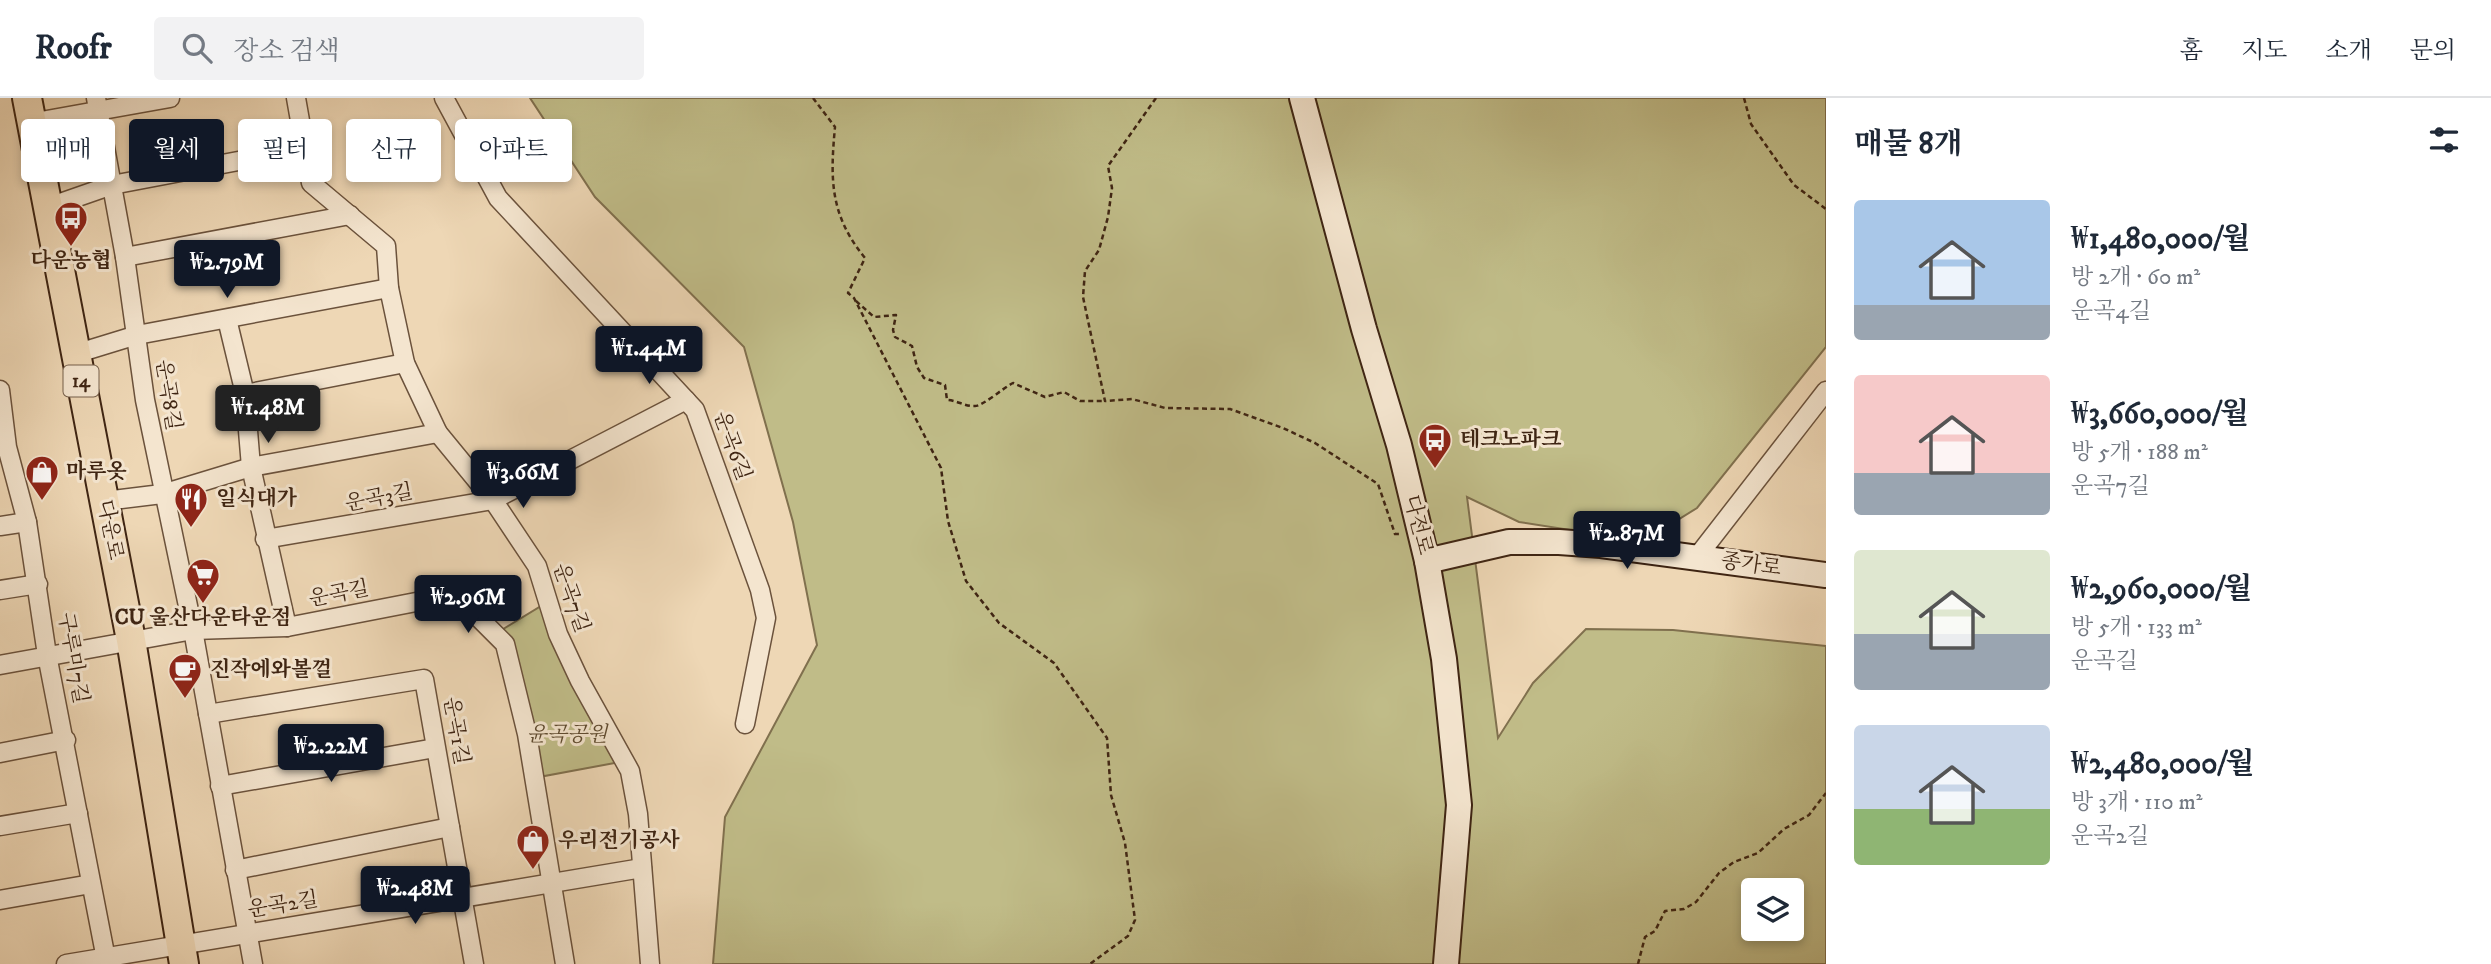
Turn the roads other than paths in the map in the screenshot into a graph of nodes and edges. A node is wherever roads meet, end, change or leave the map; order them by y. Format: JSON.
{"nodes":[{"id":1,"x":170,"y":98,"type":"edge"},
{"id":2,"x":296,"y":98,"type":"edge"},
{"id":3,"x":444,"y":98,"type":"edge"},
{"id":4,"x":1302,"y":98,"type":"edge"},
{"id":5,"x":97,"y":105,"type":"edge"},
{"id":6,"x":28,"y":110,"type":"edge"},
{"id":7,"x":301,"y":119,"type":"edge"},
{"id":8,"x":238,"y":161,"type":"edge"},
{"id":9,"x":311,"y":182,"type":"edge"},
{"id":10,"x":112,"y":185,"type":"junction"},
{"id":11,"x":46,"y":208,"type":"junction"},
{"id":12,"x":350,"y":215,"type":"junction"},
{"id":13,"x":125,"y":257,"type":"junction"},
{"id":14,"x":388,"y":288,"type":"junction"},
{"id":15,"x":227,"y":319,"type":"junction"},
{"id":16,"x":136,"y":335,"type":"junction"},
{"id":17,"x":75,"y":354,"type":"junction"},
{"id":18,"x":405,"y":363,"type":"junction"},
{"id":19,"x":0,"y":390,"type":"edge"},
{"id":20,"x":1826,"y":391,"type":"edge"},
{"id":21,"x":244,"y":394,"type":"junction"},
{"id":22,"x":686,"y":400,"type":"junction"},
{"id":23,"x":439,"y":433,"type":"junction"},
{"id":24,"x":4,"y":447,"type":"edge"},
{"id":25,"x":251,"y":467,"type":"junction"},
{"id":26,"x":162,"y":494,"type":"junction"},
{"id":27,"x":493,"y":500,"type":"junction"},
{"id":28,"x":105,"y":501,"type":"junction"},
{"id":29,"x":27,"y":522,"type":"junction"},
{"id":30,"x":0,"y":526,"type":"edge"},
{"id":31,"x":265,"y":540,"type":"junction"},
{"id":32,"x":1697,"y":557,"type":"junction"},
{"id":33,"x":1427,"y":561,"type":"junction"},
{"id":34,"x":1826,"y":575,"type":"edge"},
{"id":35,"x":38,"y":584,"type":"junction"},
{"id":36,"x":0,"y":590,"type":"edge"},
{"id":37,"x":287,"y":627,"type":"junction"},
{"id":38,"x":193,"y":630,"type":"junction"},
{"id":39,"x":131,"y":640,"type":"junction"},
{"id":40,"x":47,"y":655,"type":"junction"},
{"id":41,"x":0,"y":665,"type":"edge"},
{"id":42,"x":208,"y":714,"type":"junction"},
{"id":43,"x":745,"y":724,"type":"dead end"},
{"id":44,"x":65,"y":740,"type":"junction"},
{"id":45,"x":435,"y":748,"type":"junction"},
{"id":46,"x":0,"y":753,"type":"edge"},
{"id":47,"x":220,"y":786,"type":"junction"},
{"id":48,"x":78,"y":813,"type":"junction"},
{"id":49,"x":0,"y":826,"type":"edge"},
{"id":50,"x":450,"y":827,"type":"junction"},
{"id":51,"x":642,"y":868,"type":"junction"},
{"id":52,"x":235,"y":870,"type":"junction"},
{"id":53,"x":91,"y":884,"type":"junction"},
{"id":54,"x":552,"y":884,"type":"junction"},
{"id":55,"x":464,"y":899,"type":"junction"},
{"id":56,"x":0,"y":900,"type":"edge"},
{"id":57,"x":248,"y":933,"type":"junction"},
{"id":58,"x":182,"y":956,"type":"edge"},
{"id":59,"x":107,"y":960,"type":"edge"},
{"id":60,"x":66,"y":964,"type":"edge"},
{"id":61,"x":253,"y":964,"type":"edge"},
{"id":62,"x":474,"y":964,"type":"edge"},
{"id":63,"x":565,"y":964,"type":"edge"},
{"id":64,"x":650,"y":964,"type":"edge"},
{"id":65,"x":1446,"y":964,"type":"edge"}],
"edges":[{"from":1,"to":5,"type":"street"},
{"from":2,"to":7,"type":"street","name":"운곡7길"},
{"from":3,"to":22,"type":"street","name":"운곡6길"},
{"from":4,"to":33,"type":"main road","name":"다전로"},
{"from":5,"to":6,"type":"street"},
{"from":5,"to":10,"type":"street","name":"운곡8길"},
{"from":6,"to":11,"type":"main road","name":"다운로","number":"14"},
{"from":8,"to":10,"type":"street"},
{"from":9,"to":12,"type":"street","name":"운곡7길"},
{"from":10,"to":11,"type":"street"},
{"from":10,"to":13,"type":"street","name":"운곡8길"},
{"from":11,"to":17,"type":"main road","name":"다운로","number":"14"},
{"from":12,"to":13,"type":"street"},
{"from":12,"to":14,"type":"street","name":"운곡7길"},
{"from":13,"to":16,"type":"street","name":"운곡8길"},
{"from":14,"to":15,"type":"street"},
{"from":14,"to":18,"type":"street","name":"운곡7길"},
{"from":15,"to":16,"type":"street"},
{"from":15,"to":21,"type":"street"},
{"from":16,"to":17,"type":"street"},
{"from":16,"to":26,"type":"street","name":"운곡8길"},
{"from":17,"to":28,"type":"main road","name":"다운로","number":"14"},
{"from":18,"to":21,"type":"street"},
{"from":18,"to":23,"type":"street","name":"운곡7길"},
{"from":19,"to":24,"type":"street","name":"구루미7길"},
{"from":20,"to":32,"type":"street"},
{"from":21,"to":25,"type":"street"},
{"from":22,"to":27,"type":"street","name":"운곡3길"},
{"from":22,"to":43,"type":"street","name":"운곡6길"},
{"from":23,"to":25,"type":"street"},
{"from":23,"to":27,"type":"street","name":"운곡7길"},
{"from":24,"to":29,"type":"street","name":"구루미7길"},
{"from":25,"to":26,"type":"street"},
{"from":25,"to":31,"type":"street"},
{"from":26,"to":28,"type":"street"},
{"from":26,"to":38,"type":"street","name":"운곡8길"},
{"from":27,"to":31,"type":"street","name":"운곡3길"},
{"from":27,"to":51,"type":"street","name":"운곡7길"},
{"from":28,"to":39,"type":"main road","name":"다운로","number":"14"},
{"from":29,"to":30,"type":"street"},
{"from":29,"to":35,"type":"street","name":"구루미7길"},
{"from":31,"to":37,"type":"street"},
{"from":32,"to":33,"type":"main road","name":"종가로"},
{"from":32,"to":34,"type":"main road","name":"종가로"},
{"from":33,"to":65,"type":"main road","name":"다전로"},
{"from":35,"to":36,"type":"street"},
{"from":35,"to":40,"type":"street","name":"구루미7길"},
{"from":37,"to":38,"type":"street","name":"운곡길"},
{"from":37,"to":54,"type":"street","name":"운곡길"},
{"from":38,"to":39,"type":"street","name":"운곡길"},
{"from":38,"to":42,"type":"street","name":"운곡8길"},
{"from":39,"to":40,"type":"street","name":"운곡길"},
{"from":39,"to":58,"type":"main road","name":"다운로","number":"14"},
{"from":40,"to":41,"type":"street","name":"운곡길"},
{"from":40,"to":44,"type":"street","name":"구루미7길"},
{"from":42,"to":45,"type":"street","name":"운곡1길"},
{"from":42,"to":47,"type":"street","name":"운곡8길"},
{"from":44,"to":46,"type":"street"},
{"from":44,"to":48,"type":"street","name":"구루미7길"},
{"from":45,"to":47,"type":"street"},
{"from":45,"to":50,"type":"street","name":"운곡1길"},
{"from":47,"to":52,"type":"street","name":"운곡8길"},
{"from":48,"to":49,"type":"street"},
{"from":48,"to":53,"type":"street","name":"구루미7길"},
{"from":50,"to":52,"type":"street"},
{"from":50,"to":55,"type":"street","name":"운곡1길"},
{"from":51,"to":54,"type":"street","name":"운곡2길"},
{"from":51,"to":64,"type":"street","name":"운곡7길"},
{"from":52,"to":57,"type":"street","name":"운곡8길"},
{"from":53,"to":56,"type":"street"},
{"from":53,"to":59,"type":"street","name":"구루미7길"},
{"from":54,"to":55,"type":"street","name":"운곡2길"},
{"from":54,"to":63,"type":"street","name":"운곡길"},
{"from":55,"to":57,"type":"street","name":"운곡2길"},
{"from":55,"to":62,"type":"street","name":"운곡1길"},
{"from":57,"to":58,"type":"street","name":"운곡2길"},
{"from":57,"to":61,"type":"street","name":"운곡8길"},
{"from":58,"to":59,"type":"street","name":"운곡2길"},
{"from":59,"to":60,"type":"street","name":"운곡2길"}]}
